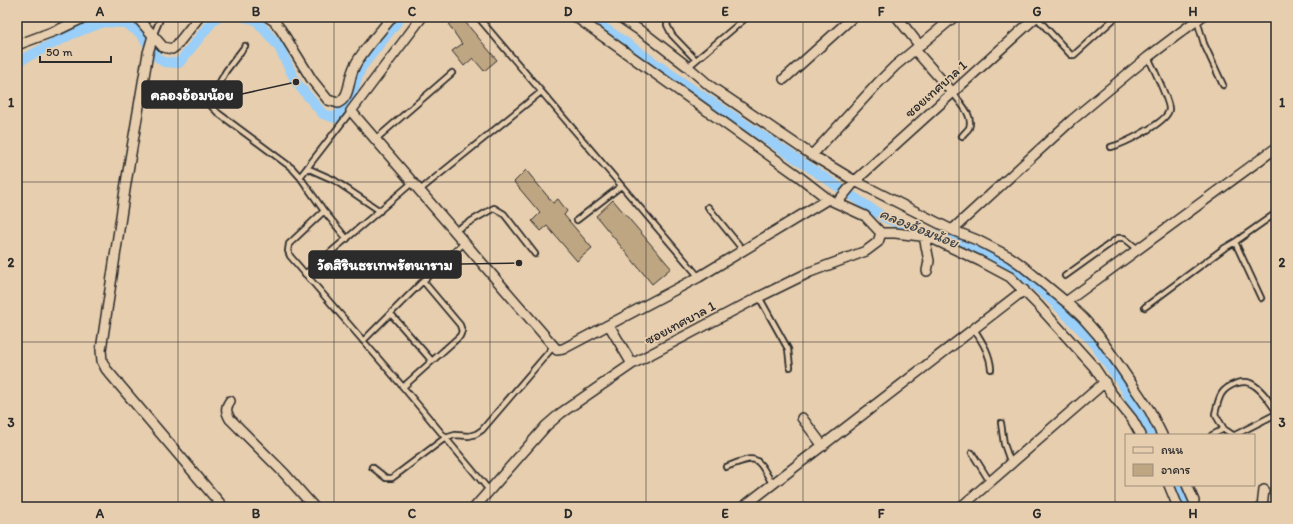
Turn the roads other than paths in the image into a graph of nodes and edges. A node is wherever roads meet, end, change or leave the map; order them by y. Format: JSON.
{"nodes":[{"id":1,"x":85,"y":17,"type":"edge"},
{"id":2,"x":137,"y":17,"type":"edge"},
{"id":3,"x":161,"y":17,"type":"edge"},
{"id":4,"x":198,"y":17,"type":"edge"},
{"id":5,"x":268,"y":17,"type":"edge"},
{"id":6,"x":392,"y":17,"type":"edge"},
{"id":7,"x":422,"y":17,"type":"edge"},
{"id":8,"x":478,"y":17,"type":"edge"},
{"id":9,"x":576,"y":17,"type":"edge"},
{"id":10,"x":620,"y":17,"type":"edge"},
{"id":11,"x":669,"y":17,"type":"edge"},
{"id":12,"x":747,"y":17,"type":"edge"},
{"id":13,"x":853,"y":17,"type":"edge"},
{"id":14,"x":897,"y":17,"type":"edge"},
{"id":15,"x":954,"y":17,"type":"edge"},
{"id":16,"x":1036,"y":17,"type":"edge"},
{"id":17,"x":1116,"y":17,"type":"edge"},
{"id":18,"x":1199,"y":18,"type":"edge"},
{"id":19,"x":153,"y":37,"type":"junction"},
{"id":20,"x":17,"y":45,"type":"edge"},
{"id":21,"x":245,"y":46,"type":"dead end"},
{"id":22,"x":917,"y":48,"type":"junction"},
{"id":23,"x":1148,"y":57,"type":"junction"},
{"id":24,"x":696,"y":60,"type":"junction"},
{"id":25,"x":688,"y":67,"type":"junction"},
{"id":26,"x":452,"y":73,"type":"dead end"},
{"id":27,"x":784,"y":79,"type":"dead end"},
{"id":28,"x":1223,"y":85,"type":"dead end"},
{"id":29,"x":541,"y":92,"type":"junction"},
{"id":30,"x":953,"y":93,"type":"junction"},
{"id":31,"x":352,"y":111,"type":"junction"},
{"id":32,"x":962,"y":136,"type":"dead end"},
{"id":33,"x":376,"y":139,"type":"junction"},
{"id":34,"x":1111,"y":147,"type":"dead end"},
{"id":35,"x":1276,"y":148,"type":"edge"},
{"id":36,"x":812,"y":155,"type":"junction"},
{"id":37,"x":307,"y":168,"type":"junction"},
{"id":38,"x":300,"y":177,"type":"junction"},
{"id":39,"x":413,"y":182,"type":"junction"},
{"id":40,"x":853,"y":184,"type":"junction"},
{"id":41,"x":621,"y":186,"type":"junction"},
{"id":42,"x":420,"y":190,"type":"junction"},
{"id":43,"x":828,"y":198,"type":"junction"},
{"id":44,"x":840,"y":200,"type":"junction"},
{"id":45,"x":708,"y":207,"type":"dead end"},
{"id":46,"x":324,"y":211,"type":"junction"},
{"id":47,"x":380,"y":211,"type":"junction"},
{"id":48,"x":1276,"y":213,"type":"edge"},
{"id":49,"x":576,"y":220,"type":"dead end"},
{"id":50,"x":952,"y":230,"type":"junction"},
{"id":51,"x":454,"y":231,"type":"junction"},
{"id":52,"x":881,"y":233,"type":"junction"},
{"id":53,"x":924,"y":236,"type":"junction"},
{"id":54,"x":347,"y":239,"type":"junction"},
{"id":55,"x":1235,"y":242,"type":"junction"},
{"id":56,"x":464,"y":243,"type":"junction"},
{"id":57,"x":743,"y":250,"type":"junction"},
{"id":58,"x":1138,"y":250,"type":"junction"},
{"id":59,"x":535,"y":254,"type":"dead end"},
{"id":60,"x":927,"y":271,"type":"dead end"},
{"id":61,"x":305,"y":274,"type":"junction"},
{"id":62,"x":1065,"y":276,"type":"dead end"},
{"id":63,"x":699,"y":277,"type":"junction"},
{"id":64,"x":423,"y":281,"type":"junction"},
{"id":65,"x":1024,"y":290,"type":"junction"},
{"id":66,"x":759,"y":297,"type":"junction"},
{"id":67,"x":1261,"y":298,"type":"dead end"},
{"id":68,"x":1066,"y":302,"type":"junction"},
{"id":69,"x":1146,"y":307,"type":"dead end"},
{"id":70,"x":391,"y":314,"type":"junction"},
{"id":71,"x":609,"y":325,"type":"junction"},
{"id":72,"x":974,"y":329,"type":"junction"},
{"id":73,"x":363,"y":341,"type":"junction"},
{"id":74,"x":553,"y":347,"type":"junction"},
{"id":75,"x":432,"y":360,"type":"junction"},
{"id":76,"x":632,"y":364,"type":"junction"},
{"id":77,"x":790,"y":367,"type":"dead end"},
{"id":78,"x":990,"y":369,"type":"dead end"},
{"id":79,"x":1105,"y":382,"type":"junction"},
{"id":80,"x":403,"y":386,"type":"junction"},
{"id":81,"x":230,"y":400,"type":"dead end"},
{"id":82,"x":1276,"y":412,"type":"edge"},
{"id":83,"x":802,"y":418,"type":"dead end"},
{"id":84,"x":1001,"y":423,"type":"dead end"},
{"id":85,"x":1224,"y":429,"type":"junction"},
{"id":86,"x":1140,"y":434,"type":"edge"},
{"id":87,"x":1162,"y":434,"type":"edge"},
{"id":88,"x":1214,"y":434,"type":"edge"},
{"id":89,"x":1232,"y":434,"type":"edge"},
{"id":90,"x":1236,"y":434,"type":"edge"},
{"id":91,"x":445,"y":438,"type":"junction"},
{"id":92,"x":823,"y":446,"type":"junction"},
{"id":93,"x":972,"y":453,"type":"dead end"},
{"id":94,"x":1011,"y":464,"type":"junction"},
{"id":95,"x":372,"y":467,"type":"dead end"},
{"id":96,"x":726,"y":467,"type":"dead end"},
{"id":97,"x":990,"y":482,"type":"junction"},
{"id":98,"x":773,"y":485,"type":"junction"},
{"id":99,"x":1169,"y":486,"type":"edge"},
{"id":100,"x":1186,"y":486,"type":"edge"},
{"id":101,"x":489,"y":490,"type":"junction"},
{"id":102,"x":1264,"y":490,"type":"dead end"},
{"id":103,"x":1194,"y":501,"type":"dead end"},
{"id":104,"x":223,"y":507,"type":"edge"},
{"id":105,"x":314,"y":507,"type":"edge"},
{"id":106,"x":475,"y":507,"type":"edge"},
{"id":107,"x":743,"y":507,"type":"edge"},
{"id":108,"x":961,"y":507,"type":"edge"},
{"id":109,"x":1178,"y":507,"type":"edge"},
{"id":110,"x":1262,"y":507,"type":"edge"}],
"edges":[{"from":1,"to":20,"type":"street"},
{"from":2,"to":19,"type":"street"},
{"from":3,"to":19,"type":"lane"},
{"from":4,"to":19,"type":"street"},
{"from":5,"to":6,"type":"street"},
{"from":7,"to":31,"type":"street"},
{"from":8,"to":29,"type":"lane"},
{"from":9,"to":43,"type":"street"},
{"from":10,"to":25,"type":"street"},
{"from":11,"to":24,"type":"lane"},
{"from":12,"to":24,"type":"lane"},
{"from":13,"to":27,"type":"street"},
{"from":14,"to":22,"type":"street"},
{"from":15,"to":22,"type":"street"},
{"from":16,"to":17,"type":"lane"},
{"from":16,"to":30,"type":"street","name":"ซอยเทศบาล 1"},
{"from":18,"to":23,"type":"street"},
{"from":18,"to":28,"type":"lane"},
{"from":19,"to":104,"type":"street"},
{"from":21,"to":38,"type":"lane"},
{"from":22,"to":30,"type":"street"},
{"from":22,"to":36,"type":"street"},
{"from":23,"to":34,"type":"lane"},
{"from":23,"to":50,"type":"street"},
{"from":24,"to":25,"type":"lane"},
{"from":25,"to":36,"type":"street"},
{"from":26,"to":33,"type":"lane"},
{"from":29,"to":41,"type":"lane"},
{"from":29,"to":42,"type":"lane"},
{"from":30,"to":32,"type":"lane"},
{"from":30,"to":40,"type":"street","name":"ซอยเทศบาล 1"},
{"from":31,"to":33,"type":"street"},
{"from":31,"to":37,"type":"lane"},
{"from":33,"to":39,"type":"street"},
{"from":35,"to":58,"type":"street"},
{"from":36,"to":40,"type":"street"},
{"from":37,"to":38,"type":"lane"},
{"from":37,"to":47,"type":"lane"},
{"from":38,"to":46,"type":"lane"},
{"from":39,"to":42,"type":"street"},
{"from":39,"to":47,"type":"lane"},
{"from":40,"to":44,"type":"street","name":"ซอยเทศบาล 1"},
{"from":40,"to":50,"type":"street"},
{"from":41,"to":49,"type":"lane"},
{"from":41,"to":63,"type":"lane"},
{"from":42,"to":51,"type":"street"},
{"from":43,"to":44,"type":"street"},
{"from":43,"to":57,"type":"street"},
{"from":44,"to":52,"type":"street"},
{"from":45,"to":57,"type":"lane"},
{"from":46,"to":54,"type":"lane"},
{"from":46,"to":61,"type":"lane"},
{"from":47,"to":54,"type":"lane"},
{"from":48,"to":55,"type":"lane"},
{"from":50,"to":68,"type":"street"},
{"from":51,"to":56,"type":"street"},
{"from":51,"to":59,"type":"lane"},
{"from":52,"to":53,"type":"street"},
{"from":52,"to":66,"type":"street","name":"ซอยเทศบาล 1"},
{"from":53,"to":60,"type":"street"},
{"from":53,"to":65,"type":"street"},
{"from":54,"to":61,"type":"lane"},
{"from":55,"to":67,"type":"lane"},
{"from":55,"to":69,"type":"lane"},
{"from":56,"to":64,"type":"lane"},
{"from":56,"to":74,"type":"street"},
{"from":57,"to":63,"type":"street"},
{"from":58,"to":62,"type":"lane"},
{"from":58,"to":68,"type":"street"},
{"from":61,"to":73,"type":"lane"},
{"from":63,"to":71,"type":"street"},
{"from":64,"to":70,"type":"lane"},
{"from":64,"to":75,"type":"lane"},
{"from":65,"to":72,"type":"street"},
{"from":65,"to":79,"type":"street"},
{"from":66,"to":76,"type":"street","name":"ซอยเทศบาล 1"},
{"from":66,"to":77,"type":"lane"},
{"from":68,"to":87,"type":"street"},
{"from":70,"to":73,"type":"lane"},
{"from":70,"to":75,"type":"lane"},
{"from":71,"to":74,"type":"street"},
{"from":71,"to":76,"type":"street"},
{"from":72,"to":78,"type":"lane"},
{"from":72,"to":92,"type":"street"},
{"from":73,"to":80,"type":"lane"},
{"from":74,"to":91,"type":"lane"},
{"from":75,"to":80,"type":"lane"},
{"from":76,"to":101,"type":"street","name":"ซอยเทศบาล 1"},
{"from":79,"to":86,"type":"street"},
{"from":79,"to":94,"type":"street"},
{"from":80,"to":91,"type":"lane"},
{"from":81,"to":105,"type":"street"},
{"from":82,"to":85,"type":"lane"},
{"from":82,"to":90,"type":"lane"},
{"from":83,"to":92,"type":"street"},
{"from":84,"to":94,"type":"lane"},
{"from":85,"to":88,"type":"lane"},
{"from":85,"to":89,"type":"lane"},
{"from":91,"to":95,"type":"lane"},
{"from":91,"to":101,"type":"lane"},
{"from":92,"to":98,"type":"street"},
{"from":93,"to":97,"type":"lane"},
{"from":94,"to":97,"type":"street"},
{"from":96,"to":98,"type":"lane"},
{"from":97,"to":108,"type":"street"},
{"from":98,"to":107,"type":"street"},
{"from":99,"to":109,"type":"street"},
{"from":100,"to":103,"type":"street"},
{"from":101,"to":106,"type":"street","name":"ซอยเทศบาล 1"},
{"from":102,"to":110,"type":"street"}]}
